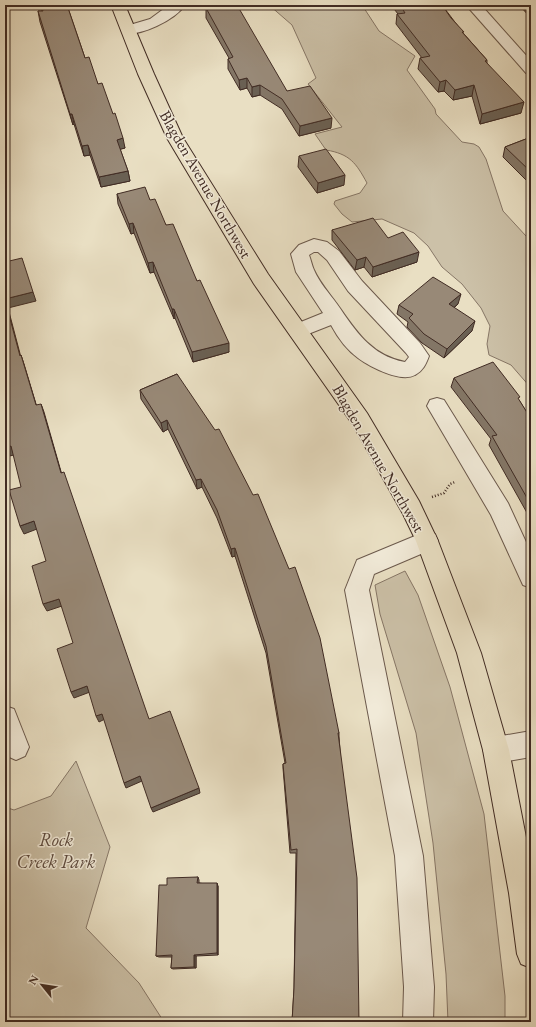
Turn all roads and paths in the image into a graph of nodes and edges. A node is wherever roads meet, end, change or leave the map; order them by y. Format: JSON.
{"nodes":[{"id":1,"x":118,"y":5,"type":"edge"},
{"id":2,"x":178,"y":5,"type":"edge"},
{"id":3,"x":473,"y":5,"type":"edge"},
{"id":4,"x":128,"y":30,"type":"junction"},
{"id":5,"x":531,"y":70,"type":"edge"},
{"id":6,"x":335,"y":316,"type":"junction"},
{"id":7,"x":298,"y":331,"type":"junction"},
{"id":8,"x":437,"y":406,"type":"dead end"},
{"id":9,"x":477,"y":472,"type":"junction"},
{"id":10,"x":431,"y":497,"type":"dead end"},
{"id":11,"x":427,"y":542,"type":"junction"},
{"id":12,"x":531,"y":578,"type":"edge"},
{"id":13,"x":5,"y":718,"type":"edge"},
{"id":14,"x":531,"y":744,"type":"edge"},
{"id":15,"x":16,"y":747,"type":"dead end"},
{"id":16,"x":496,"y":750,"type":"junction"},
{"id":17,"x":531,"y":954,"type":"edge"},
{"id":18,"x":418,"y":1022,"type":"edge"}],
"edges":[{"from":1,"to":4,"type":"main road","name":"Blagden Avenue Northwest"},
{"from":2,"to":4,"type":"street"},
{"from":3,"to":5,"type":"street"},
{"from":4,"to":7,"type":"main road","name":"Blagden Avenue Northwest"},
{"from":6,"to":6,"type":"street"},
{"from":6,"to":7,"type":"street"},
{"from":7,"to":11,"type":"main road","name":"Blagden Avenue Northwest"},
{"from":8,"to":9,"type":"street"},
{"from":9,"to":10,"type":"path"},
{"from":9,"to":12,"type":"street"},
{"from":11,"to":16,"type":"main road","name":"Blagden Avenue Northwest"},
{"from":11,"to":18,"type":"street"},
{"from":13,"to":15,"type":"street"},
{"from":14,"to":16,"type":"street"},
{"from":16,"to":17,"type":"main road","name":"Blagden Avenue Northwest"}]}
